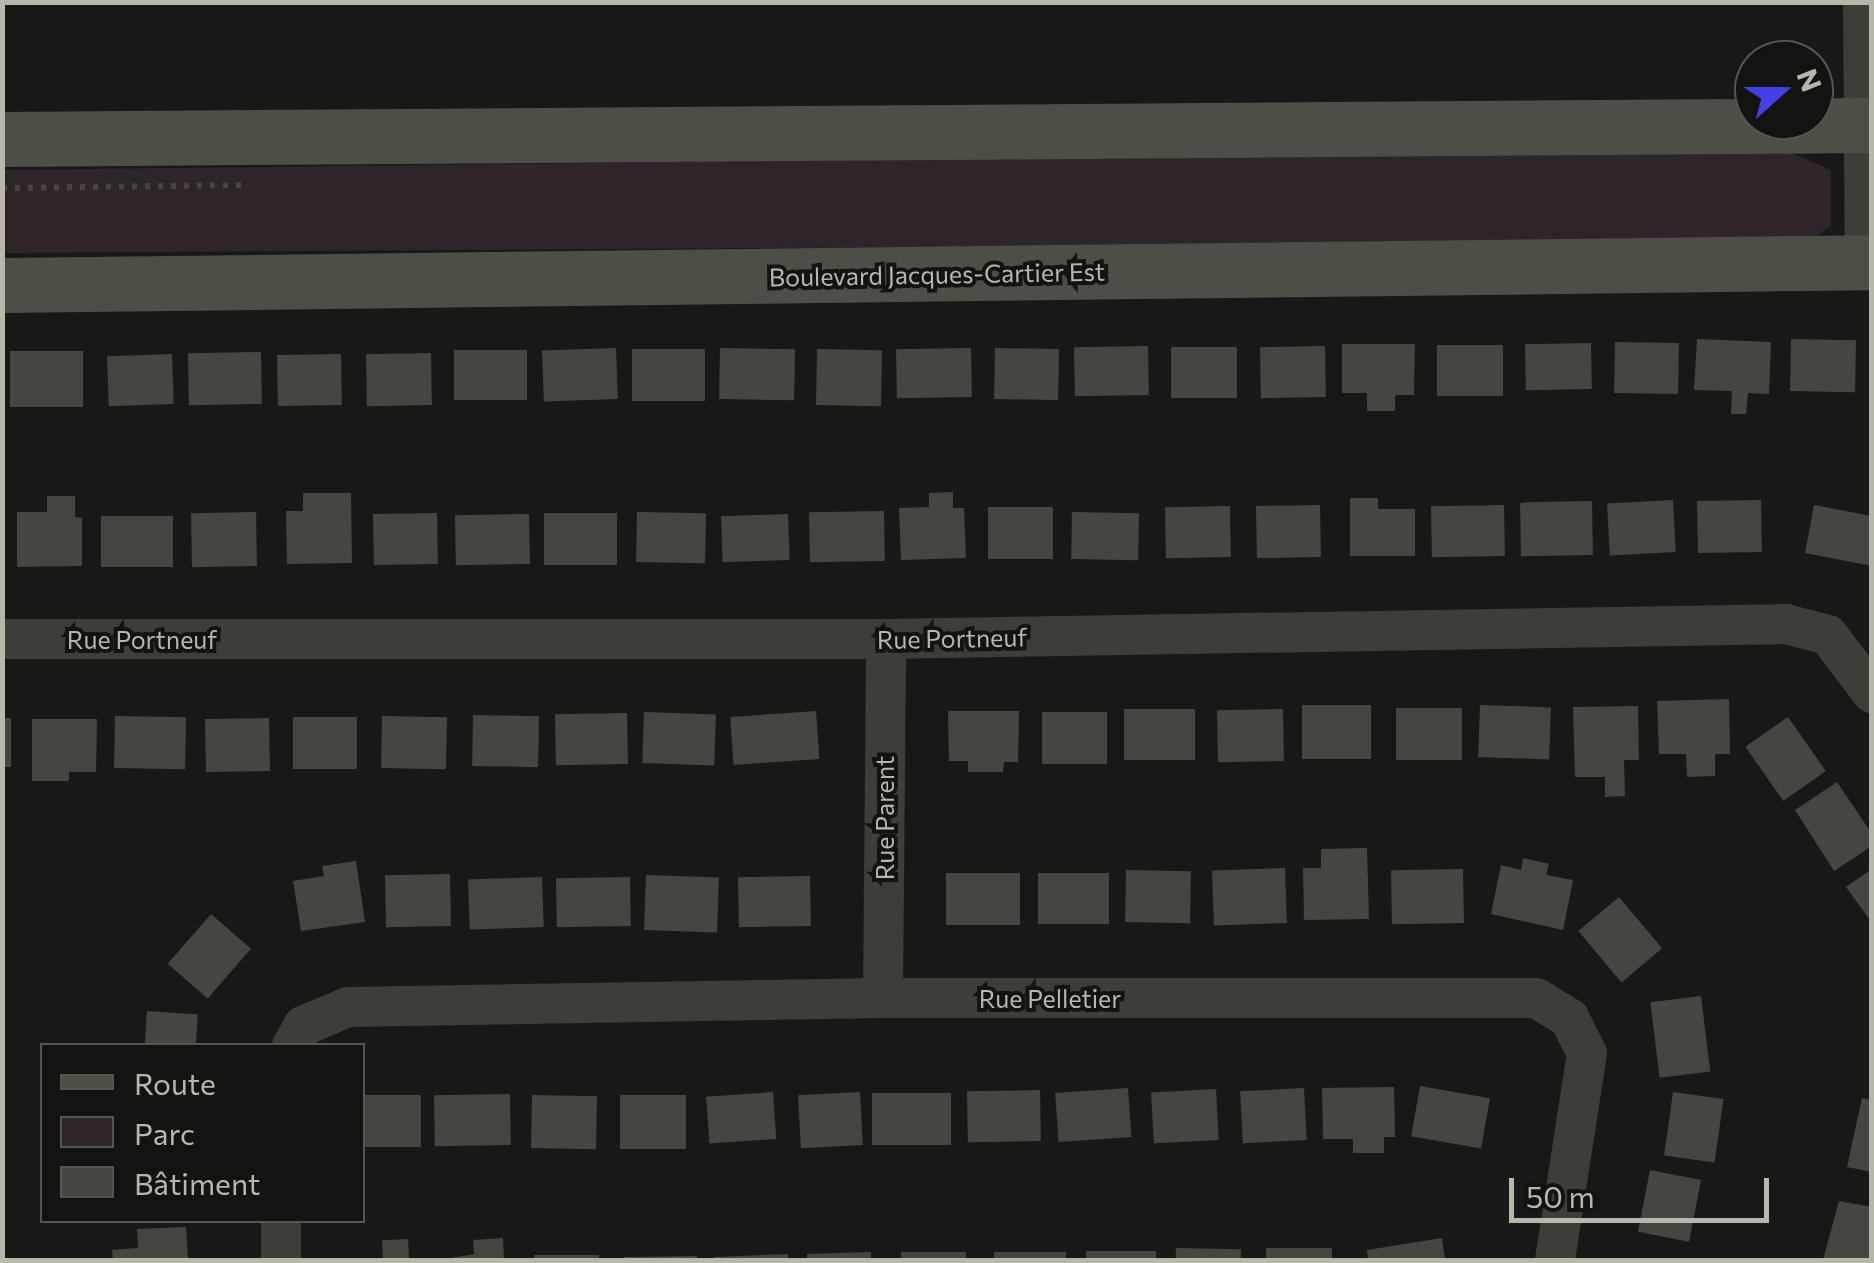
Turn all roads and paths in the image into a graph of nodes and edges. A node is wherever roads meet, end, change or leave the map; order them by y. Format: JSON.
{"nodes":[{"id":1,"x":1862,"y":2,"type":"edge"},
{"id":2,"x":1868,"y":125,"type":"edge"},
{"id":3,"x":2,"y":139,"type":"edge"},
{"id":4,"x":1868,"y":262,"type":"edge"},
{"id":5,"x":2,"y":285,"type":"edge"},
{"id":6,"x":2,"y":639,"type":"edge"},
{"id":7,"x":886,"y":639,"type":"junction"},
{"id":8,"x":1872,"y":693,"type":"edge"},
{"id":9,"x":883,"y":998,"type":"junction"},
{"id":10,"x":294,"y":1043,"type":"edge"},
{"id":11,"x":282,"y":1223,"type":"edge"},
{"id":12,"x":281,"y":1260,"type":"edge"},
{"id":13,"x":1555,"y":1260,"type":"edge"}],
"edges":[{"from":1,"to":2,"type":"street"},
{"from":2,"to":3,"type":"main road"},
{"from":2,"to":4,"type":"street"},
{"from":4,"to":5,"type":"main road","name":"Boulevard Jacques-Cartier Est"},
{"from":6,"to":7,"type":"street","name":"Rue Portneuf"},
{"from":7,"to":8,"type":"street","name":"Rue Portneuf"},
{"from":7,"to":9,"type":"street","name":"Rue Parent"},
{"from":9,"to":10,"type":"street","name":"Rue Pelletier"},
{"from":9,"to":13,"type":"street","name":"Rue Pelletier"},
{"from":11,"to":12,"type":"street"}]}
